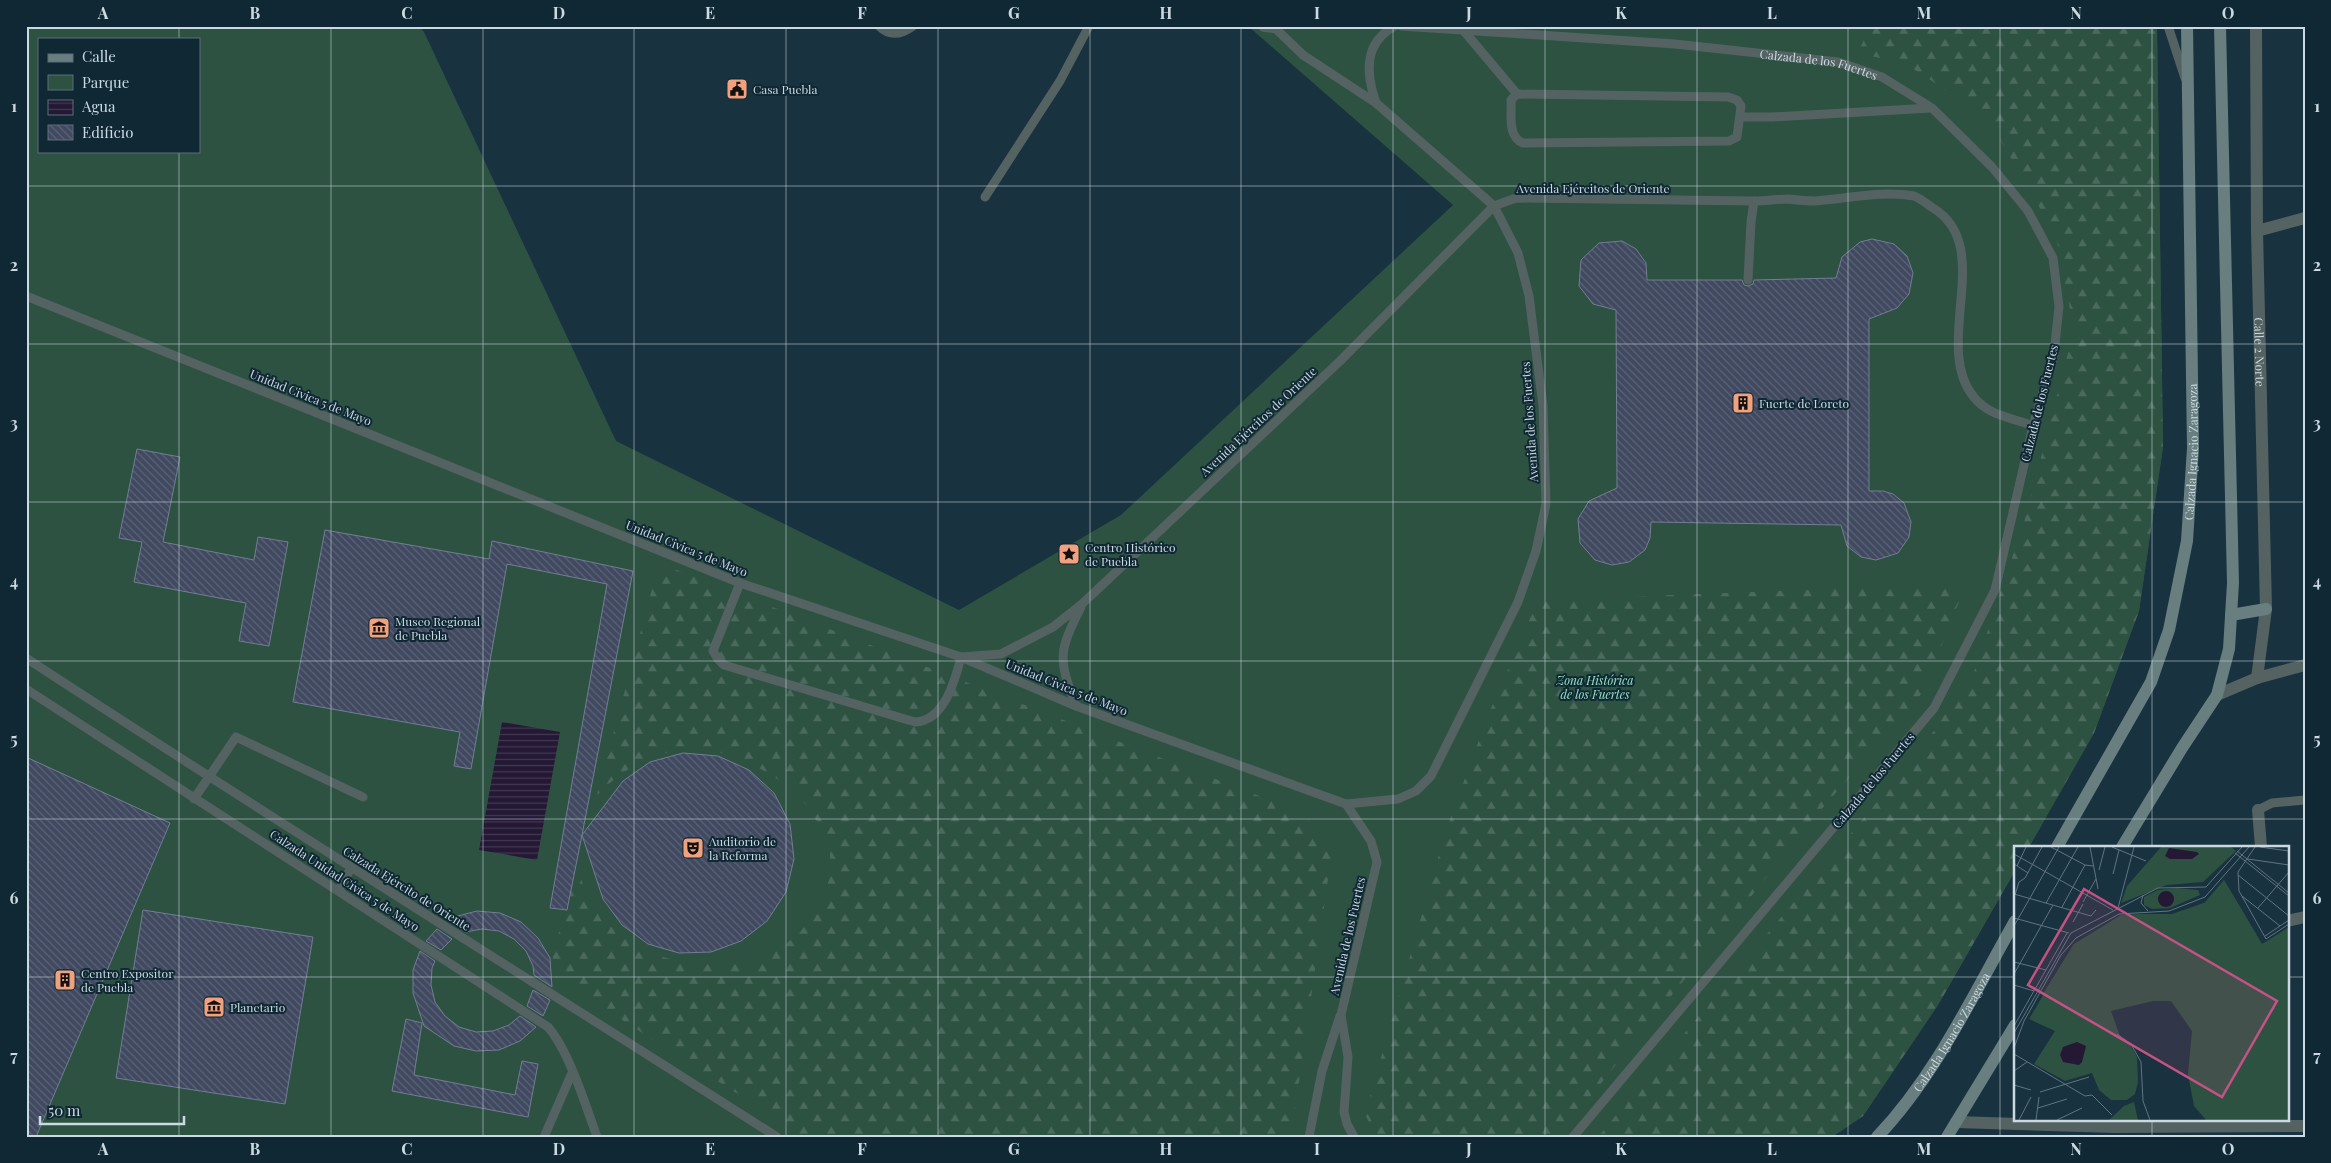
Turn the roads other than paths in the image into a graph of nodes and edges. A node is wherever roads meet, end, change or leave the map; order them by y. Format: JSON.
{"nodes":[{"id":1,"x":879,"y":26,"type":"edge"},
{"id":2,"x":913,"y":26,"type":"edge"},
{"id":3,"x":1089,"y":26,"type":"edge"},
{"id":4,"x":1395,"y":26,"type":"edge"},
{"id":5,"x":1401,"y":26,"type":"edge"},
{"id":6,"x":2168,"y":26,"type":"edge"},
{"id":7,"x":2187,"y":26,"type":"edge"},
{"id":8,"x":2220,"y":26,"type":"edge"},
{"id":9,"x":2256,"y":26,"type":"edge"},
{"id":10,"x":1273,"y":27,"type":"edge"},
{"id":11,"x":1464,"y":31,"type":"junction"},
{"id":12,"x":2187,"y":86,"type":"junction"},
{"id":13,"x":1517,"y":94,"type":"junction"},
{"id":14,"x":1376,"y":103,"type":"junction"},
{"id":15,"x":1932,"y":108,"type":"junction"},
{"id":16,"x":1741,"y":117,"type":"junction"},
{"id":17,"x":985,"y":198,"type":"dead end"},
{"id":18,"x":1754,"y":202,"type":"junction"},
{"id":19,"x":1494,"y":206,"type":"junction"},
{"id":20,"x":2305,"y":218,"type":"edge"},
{"id":21,"x":2257,"y":231,"type":"junction"},
{"id":22,"x":1748,"y":280,"type":"dead end"},
{"id":23,"x":26,"y":296,"type":"edge"},
{"id":24,"x":2032,"y":426,"type":"junction"},
{"id":25,"x":740,"y":583,"type":"junction"},
{"id":26,"x":1082,"y":604,"type":"junction"},
{"id":27,"x":2266,"y":609,"type":"junction"},
{"id":28,"x":2231,"y":614,"type":"junction"},
{"id":29,"x":961,"y":657,"type":"junction"},
{"id":30,"x":26,"y":658,"type":"edge"},
{"id":31,"x":2305,"y":665,"type":"edge"},
{"id":32,"x":2258,"y":678,"type":"junction"},
{"id":33,"x":26,"y":690,"type":"edge"},
{"id":34,"x":2217,"y":694,"type":"junction"},
{"id":35,"x":1076,"y":706,"type":"junction"},
{"id":36,"x":208,"y":776,"type":"junction"},
{"id":37,"x":1431,"y":776,"type":"joint"},
{"id":38,"x":363,"y":797,"type":"dead end"},
{"id":39,"x":194,"y":799,"type":"junction"},
{"id":40,"x":2305,"y":800,"type":"edge"},
{"id":41,"x":1346,"y":804,"type":"junction"},
{"id":42,"x":2258,"y":810,"type":"joint"},
{"id":43,"x":2058,"y":846,"type":"edge"},
{"id":44,"x":2123,"y":846,"type":"edge"},
{"id":45,"x":2261,"y":846,"type":"edge"},
{"id":46,"x":351,"y":868,"type":"junction"},
{"id":47,"x":339,"y":890,"type":"junction"},
{"id":48,"x":2305,"y":917,"type":"edge"},
{"id":49,"x":2288,"y":921,"type":"edge"},
{"id":50,"x":2014,"y":923,"type":"edge"},
{"id":51,"x":1340,"y":1015,"type":"junction"},
{"id":52,"x":2014,"y":1026,"type":"edge"},
{"id":53,"x":572,"y":1073,"type":"junction"},
{"id":54,"x":1956,"y":1122,"type":"junction"},
{"id":55,"x":2115,"y":1123,"type":"edge"},
{"id":56,"x":2305,"y":1126,"type":"edge"},
{"id":57,"x":2278,"y":1127,"type":"edge"},
{"id":58,"x":544,"y":1137,"type":"edge"},
{"id":59,"x":596,"y":1137,"type":"edge"},
{"id":60,"x":776,"y":1137,"type":"edge"},
{"id":61,"x":1309,"y":1137,"type":"edge"},
{"id":62,"x":1354,"y":1137,"type":"edge"},
{"id":63,"x":1574,"y":1137,"type":"edge"},
{"id":64,"x":1877,"y":1137,"type":"edge"},
{"id":65,"x":1947,"y":1137,"type":"edge"}],
"edges":[{"from":1,"to":2,"type":"lane"},
{"from":3,"to":17,"type":"lane"},
{"from":4,"to":14,"type":"lane"},
{"from":5,"to":11,"type":"lane","name":"Calzada de los Fuertes"},
{"from":6,"to":12,"type":"lane"},
{"from":7,"to":12,"type":"main road","name":"Calzada Ignacio Zaragoza"},
{"from":8,"to":28,"type":"main road"},
{"from":9,"to":21,"type":"street","name":"Calle 2 Norte"},
{"from":10,"to":14,"type":"lane"},
{"from":11,"to":13,"type":"lane"},
{"from":11,"to":15,"type":"lane","name":"Calzada de los Fuertes"},
{"from":12,"to":43,"type":"main road","name":"Calzada Ignacio Zaragoza"},
{"from":13,"to":16,"type":"lane"},
{"from":13,"to":16,"type":"lane"},
{"from":14,"to":19,"type":"lane","name":"Avenida de los Fuertes"},
{"from":15,"to":16,"type":"lane"},
{"from":15,"to":24,"type":"lane","name":"Calzada de los Fuertes"},
{"from":18,"to":19,"type":"lane","name":"Avenida Ejércitos de Oriente"},
{"from":18,"to":22,"type":"lane"},
{"from":18,"to":24,"type":"lane","name":"Avenida Ejércitos de Oriente"},
{"from":19,"to":26,"type":"lane","name":"Avenida Ejércitos de Oriente"},
{"from":19,"to":37,"type":"lane","name":"Avenida de los Fuertes"},
{"from":20,"to":21,"type":"street"},
{"from":21,"to":27,"type":"street","name":"Calle 2 Norte"},
{"from":23,"to":25,"type":"lane","name":"Unidad Civica 5 de Mayo"},
{"from":24,"to":63,"type":"lane","name":"Calzada de los Fuertes"},
{"from":25,"to":29,"type":"lane","name":"Unidad Civica 5 de Mayo"},
{"from":25,"to":29,"type":"lane"},
{"from":26,"to":29,"type":"lane","name":"Avenida Ejércitos de Oriente"},
{"from":26,"to":35,"type":"lane","name":"Avenida Ejércitos de Oriente"},
{"from":27,"to":28,"type":"main road"},
{"from":27,"to":32,"type":"street","name":"Calle 2 Norte"},
{"from":28,"to":34,"type":"main road"},
{"from":29,"to":35,"type":"lane","name":"Unidad Civica 5 de Mayo"},
{"from":30,"to":36,"type":"lane","name":"Calzada Ejército de Oriente"},
{"from":31,"to":32,"type":"street"},
{"from":32,"to":34,"type":"street"},
{"from":33,"to":39,"type":"lane","name":"Calzada Unidad Cívica 5 de Mayo"},
{"from":34,"to":44,"type":"main road"},
{"from":35,"to":41,"type":"lane","name":"Unidad Civica 5 de Mayo"},
{"from":36,"to":38,"type":"lane"},
{"from":36,"to":39,"type":"lane"},
{"from":36,"to":46,"type":"lane","name":"Calzada Ejército de Oriente"},
{"from":37,"to":41,"type":"lane","name":"Unidad Civica 5 de Mayo"},
{"from":39,"to":47,"type":"lane","name":"Calzada Unidad Cívica 5 de Mayo"},
{"from":40,"to":42,"type":"lane"},
{"from":41,"to":51,"type":"lane","name":"Avenida de los Fuertes"},
{"from":42,"to":45,"type":"street"},
{"from":46,"to":47,"type":"lane"},
{"from":46,"to":60,"type":"lane","name":"Calzada Ejército de Oriente"},
{"from":47,"to":53,"type":"lane","name":"Calzada Unidad Cívica 5 de Mayo"},
{"from":48,"to":49,"type":"street"},
{"from":50,"to":64,"type":"main road","name":"Calzada Ignacio Zaragoza"},
{"from":51,"to":61,"type":"lane","name":"Avenida de los Fuertes"},
{"from":51,"to":62,"type":"lane","name":"Avenida de los Fuertes"},
{"from":52,"to":54,"type":"main road"},
{"from":53,"to":58,"type":"lane"},
{"from":53,"to":59,"type":"lane","name":"Calzada Unidad Cívica 5 de Mayo"},
{"from":54,"to":55,"type":"street"},
{"from":54,"to":65,"type":"main road"},
{"from":55,"to":57,"type":"street"},
{"from":56,"to":57,"type":"street"}]}
